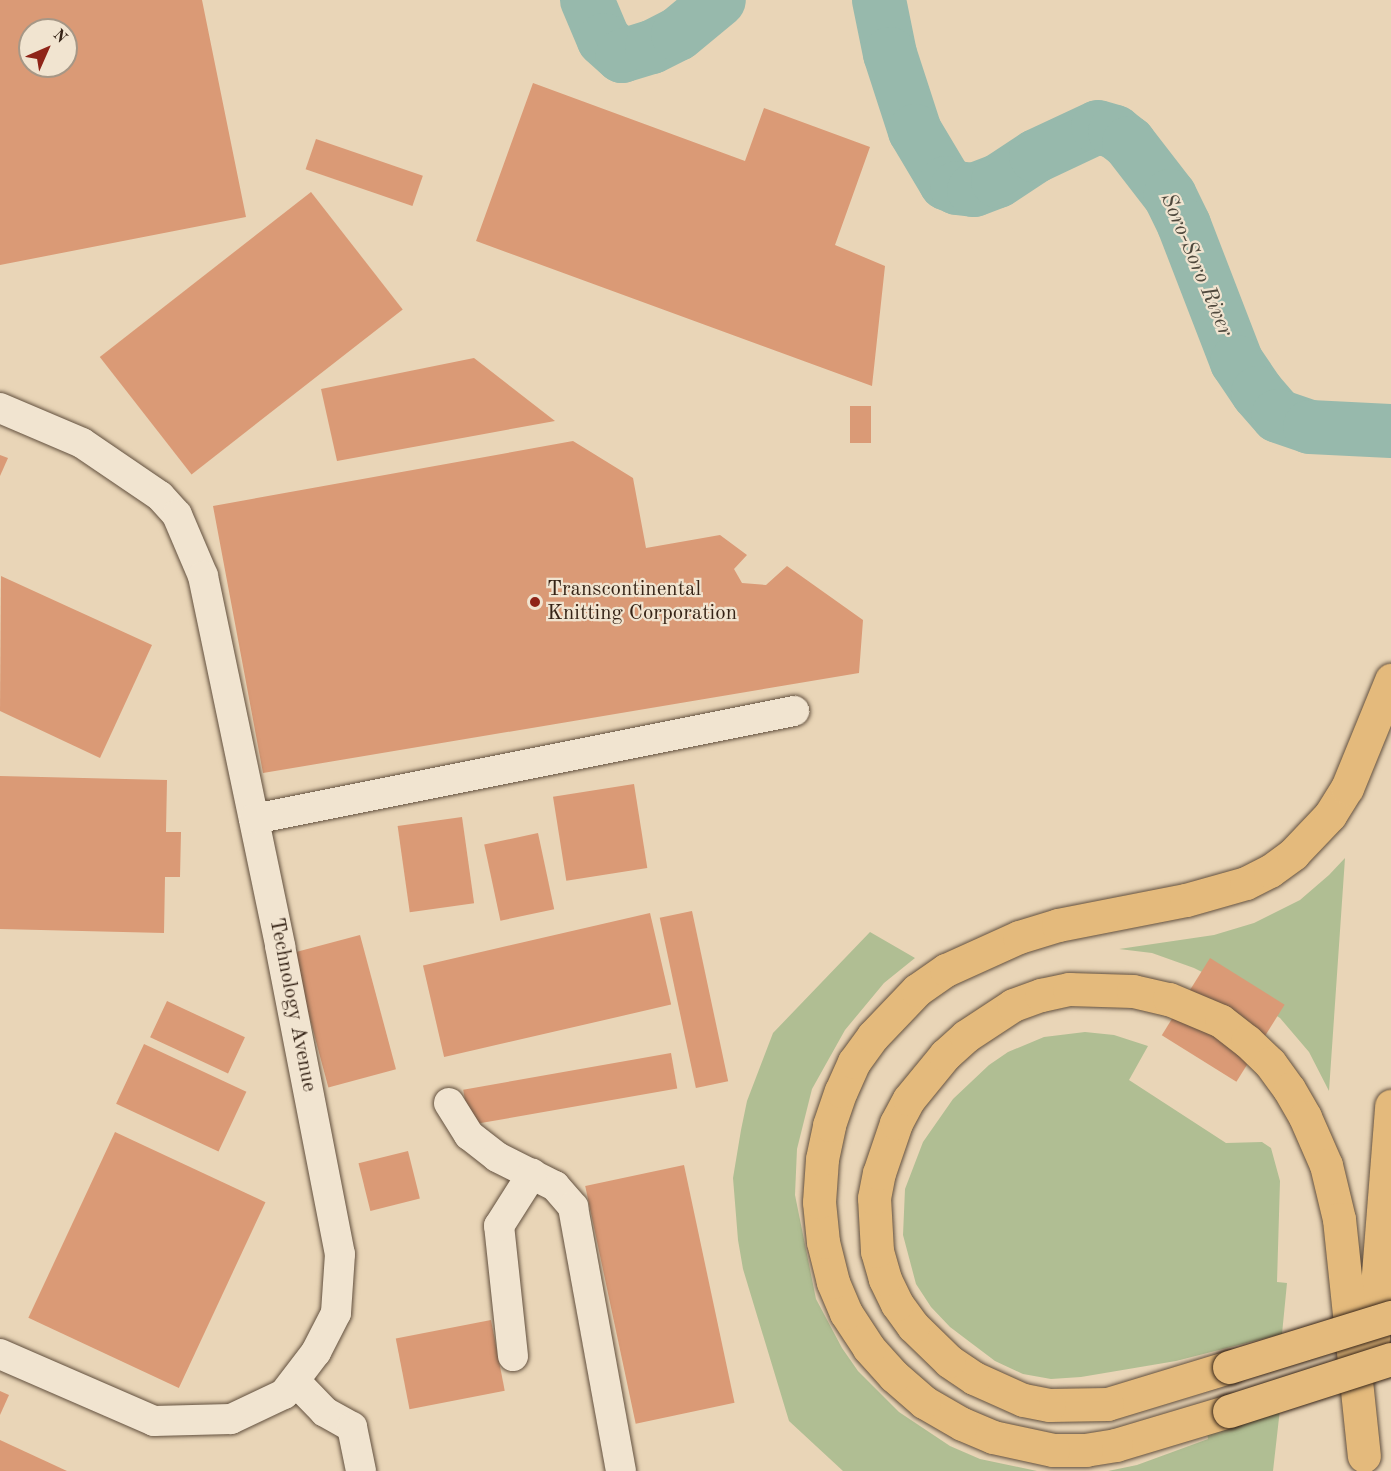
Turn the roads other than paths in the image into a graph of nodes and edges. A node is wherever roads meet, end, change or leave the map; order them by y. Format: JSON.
{"nodes":[{"id":1,"x":0,"y":408,"type":"edge"},
{"id":2,"x":1391,"y":680,"type":"edge"},
{"id":3,"x":794,"y":711,"type":"dead end"},
{"id":4,"x":254,"y":819,"type":"junction"},
{"id":5,"x":449,"y":1103,"type":"dead end"},
{"id":6,"x":1391,"y":1106,"type":"edge"},
{"id":7,"x":532,"y":1174,"type":"junction"},
{"id":8,"x":1391,"y":1317,"type":"edge"},
{"id":9,"x":0,"y":1354,"type":"edge"},
{"id":10,"x":513,"y":1356,"type":"dead end"},
{"id":11,"x":1391,"y":1359,"type":"edge"},
{"id":12,"x":295,"y":1381,"type":"junction"},
{"id":13,"x":1364,"y":1464,"type":"edge"},
{"id":14,"x":361,"y":1471,"type":"edge"},
{"id":15,"x":621,"y":1471,"type":"edge"}],
"edges":[{"from":1,"to":4,"type":"street","name":"Technology Avenue"},
{"from":2,"to":11,"type":"highway","bridge":true},
{"from":3,"to":4,"type":"street"},
{"from":4,"to":12,"type":"street","name":"Technology Avenue"},
{"from":5,"to":7,"type":"street"},
{"from":6,"to":13,"type":"highway"},
{"from":7,"to":10,"type":"street"},
{"from":7,"to":15,"type":"street"},
{"from":8,"to":13,"type":"highway","bridge":true},
{"from":9,"to":12,"type":"street","name":"Technology Avenue"},
{"from":12,"to":14,"type":"street"}]}
